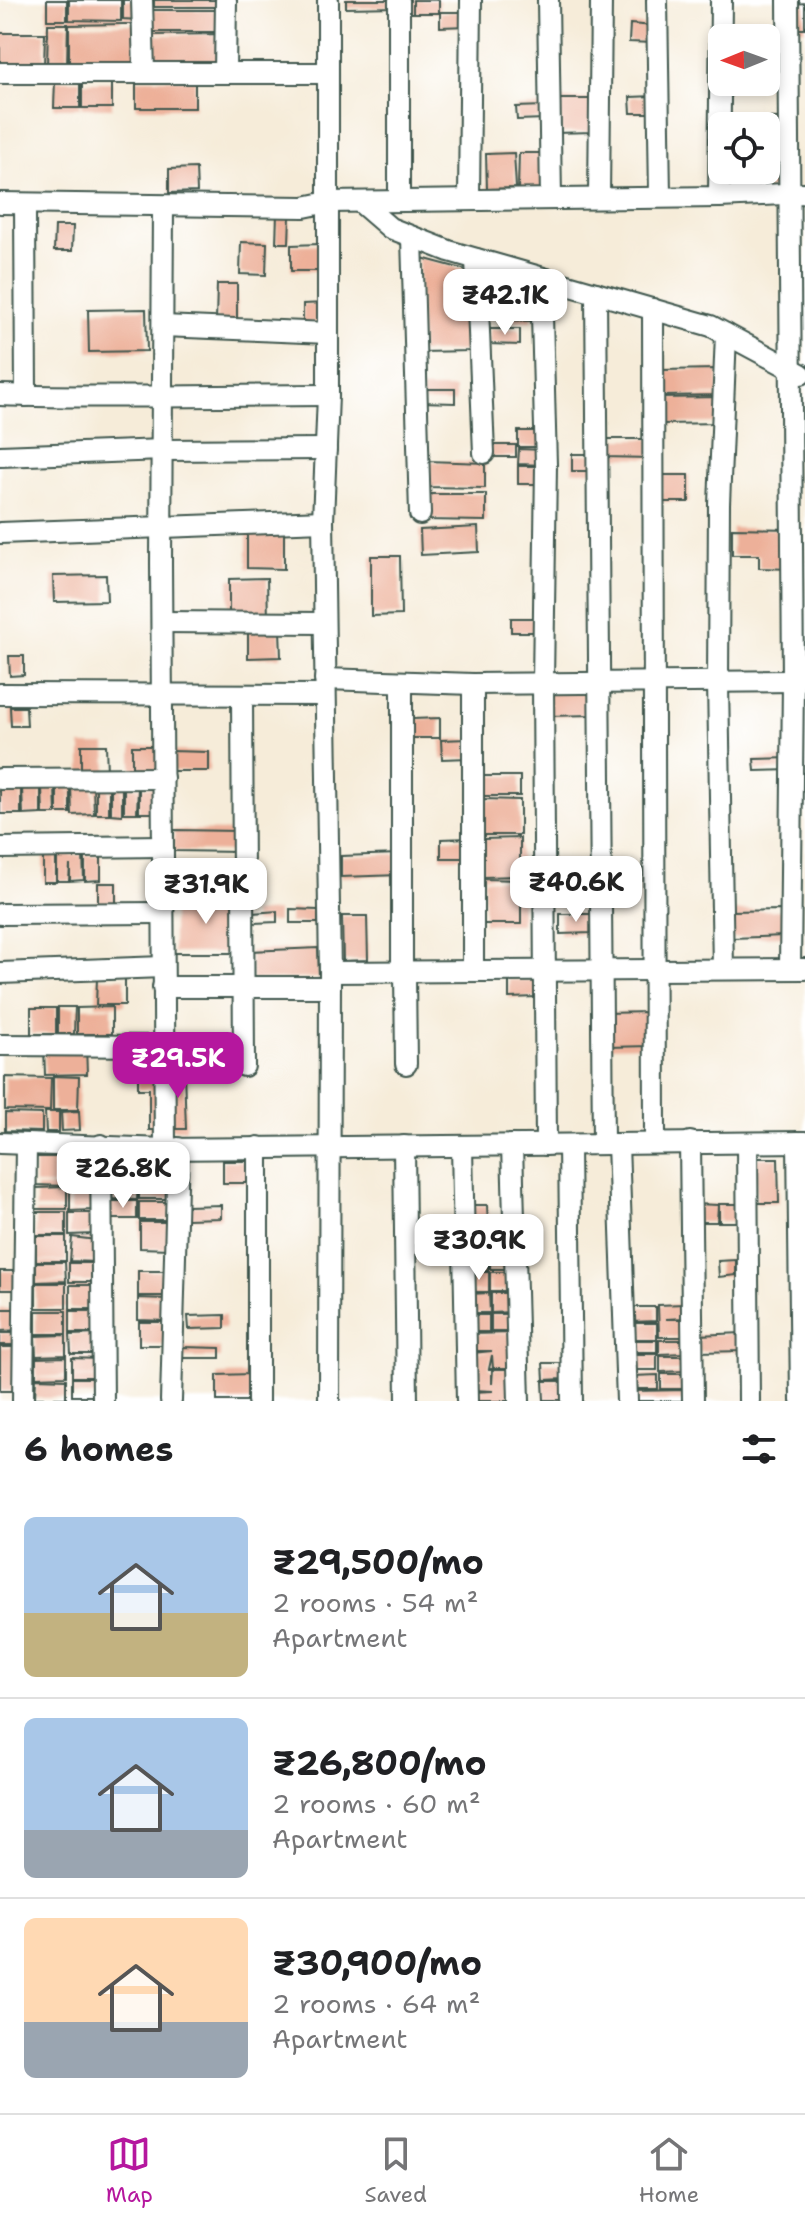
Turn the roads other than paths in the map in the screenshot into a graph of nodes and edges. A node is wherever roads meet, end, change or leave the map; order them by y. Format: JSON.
{"nodes":[{"id":1,"x":142,"y":0,"type":"edge"},
{"id":2,"x":226,"y":0,"type":"edge"},
{"id":3,"x":328,"y":0,"type":"edge"},
{"id":4,"x":399,"y":0,"type":"edge"},
{"id":5,"x":471,"y":0,"type":"edge"},
{"id":6,"x":548,"y":0,"type":"edge"},
{"id":7,"x":601,"y":0,"type":"edge"},
{"id":8,"x":657,"y":0,"type":"edge"},
{"id":9,"x":721,"y":0,"type":"edge"},
{"id":10,"x":788,"y":0,"type":"edge"},
{"id":11,"x":796,"y":37,"type":"edge"},
{"id":12,"x":144,"y":72,"type":"junction"},
{"id":13,"x":225,"y":72,"type":"junction"},
{"id":14,"x":0,"y":73,"type":"edge"},
{"id":15,"x":328,"y":73,"type":"junction"},
{"id":16,"x":797,"y":193,"type":"edge"},
{"id":17,"x":660,"y":196,"type":"junction"},
{"id":18,"x":599,"y":197,"type":"junction"},
{"id":19,"x":719,"y":197,"type":"junction"},
{"id":20,"x":469,"y":199,"type":"junction"},
{"id":21,"x":551,"y":199,"type":"junction"},
{"id":22,"x":399,"y":201,"type":"junction"},
{"id":23,"x":328,"y":202,"type":"junction"},
{"id":24,"x":0,"y":203,"type":"edge"},
{"id":25,"x":361,"y":203,"type":"junction"},
{"id":26,"x":25,"y":204,"type":"junction"},
{"id":27,"x":163,"y":206,"type":"junction"},
{"id":28,"x":412,"y":237,"type":"junction"},
{"id":29,"x":476,"y":259,"type":"junction"},
{"id":30,"x":541,"y":278,"type":"junction"},
{"id":31,"x":596,"y":293,"type":"junction"},
{"id":32,"x":653,"y":309,"type":"junction"},
{"id":33,"x":163,"y":326,"type":"junction"},
{"id":34,"x":328,"y":333,"type":"junction"},
{"id":35,"x":726,"y":334,"type":"junction"},
{"id":36,"x":798,"y":372,"type":"edge"},
{"id":37,"x":0,"y":395,"type":"edge"},
{"id":38,"x":163,"y":395,"type":"junction"},
{"id":39,"x":328,"y":395,"type":"junction"},
{"id":40,"x":26,"y":396,"type":"junction"},
{"id":41,"x":326,"y":449,"type":"junction"},
{"id":42,"x":163,"y":450,"type":"junction"},
{"id":43,"x":484,"y":453,"type":"dead end"},
{"id":44,"x":0,"y":456,"type":"edge"},
{"id":45,"x":420,"y":514,"type":"dead end"},
{"id":46,"x":323,"y":521,"type":"junction"},
{"id":47,"x":162,"y":527,"type":"junction"},
{"id":48,"x":0,"y":533,"type":"edge"},
{"id":49,"x":162,"y":622,"type":"junction"},
{"id":50,"x":324,"y":623,"type":"junction"},
{"id":51,"x":652,"y":681,"type":"junction"},
{"id":52,"x":793,"y":681,"type":"junction"},
{"id":53,"x":402,"y":682,"type":"junction"},
{"id":54,"x":598,"y":682,"type":"junction"},
{"id":55,"x":543,"y":683,"type":"junction"},
{"id":56,"x":718,"y":683,"type":"junction"},
{"id":57,"x":473,"y":684,"type":"junction"},
{"id":58,"x":325,"y":687,"type":"junction"},
{"id":59,"x":0,"y":694,"type":"edge"},
{"id":60,"x":163,"y":695,"type":"junction"},
{"id":61,"x":242,"y":695,"type":"junction"},
{"id":62,"x":163,"y":778,"type":"junction"},
{"id":63,"x":0,"y":779,"type":"edge"},
{"id":64,"x":162,"y":846,"type":"junction"},
{"id":65,"x":0,"y":848,"type":"edge"},
{"id":66,"x":163,"y":913,"type":"junction"},
{"id":67,"x":0,"y":914,"type":"edge"},
{"id":68,"x":473,"y":969,"type":"junction"},
{"id":69,"x":723,"y":969,"type":"junction"},
{"id":70,"x":798,"y":969,"type":"edge"},
{"id":71,"x":545,"y":970,"type":"junction"},
{"id":72,"x":602,"y":970,"type":"junction"},
{"id":73,"x":655,"y":970,"type":"junction"},
{"id":74,"x":404,"y":971,"type":"junction"},
{"id":75,"x":0,"y":973,"type":"edge"},
{"id":76,"x":163,"y":977,"type":"junction"},
{"id":77,"x":330,"y":979,"type":"junction"},
{"id":78,"x":243,"y":987,"type":"junction"},
{"id":79,"x":0,"y":1045,"type":"edge"},
{"id":80,"x":163,"y":1046,"type":"junction"},
{"id":81,"x":406,"y":1064,"type":"dead end"},
{"id":82,"x":244,"y":1066,"type":"dead end"},
{"id":83,"x":690,"y":1142,"type":"junction"},
{"id":84,"x":801,"y":1142,"type":"edge"},
{"id":85,"x":0,"y":1143,"type":"edge"},
{"id":86,"x":655,"y":1143,"type":"junction"},
{"id":87,"x":747,"y":1143,"type":"junction"},
{"id":88,"x":26,"y":1144,"type":"junction"},
{"id":89,"x":610,"y":1144,"type":"junction"},
{"id":90,"x":101,"y":1145,"type":"junction"},
{"id":91,"x":512,"y":1145,"type":"junction"},
{"id":92,"x":546,"y":1145,"type":"junction"},
{"id":93,"x":569,"y":1145,"type":"junction"},
{"id":94,"x":404,"y":1146,"type":"junction"},
{"id":95,"x":462,"y":1146,"type":"junction"},
{"id":96,"x":258,"y":1147,"type":"junction"},
{"id":97,"x":329,"y":1147,"type":"junction"},
{"id":98,"x":171,"y":1148,"type":"junction"},
{"id":99,"x":23,"y":1401,"type":"edge"},
{"id":100,"x":103,"y":1401,"type":"edge"},
{"id":101,"x":171,"y":1401,"type":"edge"},
{"id":102,"x":258,"y":1401,"type":"edge"},
{"id":103,"x":329,"y":1401,"type":"edge"},
{"id":104,"x":407,"y":1401,"type":"edge"},
{"id":105,"x":467,"y":1401,"type":"edge"},
{"id":106,"x":519,"y":1401,"type":"edge"},
{"id":107,"x":572,"y":1401,"type":"edge"},
{"id":108,"x":627,"y":1401,"type":"edge"},
{"id":109,"x":693,"y":1401,"type":"edge"},
{"id":110,"x":749,"y":1401,"type":"edge"},
{"id":111,"x":801,"y":1401,"type":"edge"}],
"edges":[{"from":1,"to":12,"type":"street"},
{"from":2,"to":13,"type":"street"},
{"from":3,"to":15,"type":"street"},
{"from":4,"to":22,"type":"street"},
{"from":5,"to":20,"type":"street"},
{"from":6,"to":21,"type":"street"},
{"from":7,"to":18,"type":"street"},
{"from":8,"to":17,"type":"street"},
{"from":9,"to":19,"type":"street"},
{"from":10,"to":11,"type":"street"},
{"from":11,"to":16,"type":"street"},
{"from":12,"to":13,"type":"street"},
{"from":12,"to":14,"type":"street"},
{"from":13,"to":15,"type":"street"},
{"from":15,"to":23,"type":"street"},
{"from":16,"to":19,"type":"street"},
{"from":16,"to":36,"type":"street"},
{"from":17,"to":18,"type":"street"},
{"from":17,"to":19,"type":"street"},
{"from":18,"to":21,"type":"street"},
{"from":20,"to":21,"type":"street"},
{"from":20,"to":22,"type":"street"},
{"from":22,"to":25,"type":"street"},
{"from":23,"to":25,"type":"street"},
{"from":23,"to":27,"type":"street"},
{"from":23,"to":34,"type":"street"},
{"from":24,"to":26,"type":"street"},
{"from":25,"to":28,"type":"street"},
{"from":26,"to":27,"type":"street"},
{"from":26,"to":40,"type":"street"},
{"from":27,"to":33,"type":"street"},
{"from":28,"to":29,"type":"street"},
{"from":28,"to":45,"type":"street"},
{"from":29,"to":30,"type":"street"},
{"from":29,"to":43,"type":"street"},
{"from":30,"to":31,"type":"street"},
{"from":30,"to":55,"type":"street"},
{"from":31,"to":32,"type":"street"},
{"from":31,"to":54,"type":"street"},
{"from":32,"to":35,"type":"street"},
{"from":32,"to":51,"type":"street"},
{"from":33,"to":34,"type":"street"},
{"from":33,"to":38,"type":"street"},
{"from":34,"to":39,"type":"street"},
{"from":35,"to":36,"type":"street"},
{"from":35,"to":56,"type":"street"},
{"from":36,"to":52,"type":"street"},
{"from":37,"to":40,"type":"street"},
{"from":38,"to":39,"type":"street"},
{"from":38,"to":40,"type":"street"},
{"from":38,"to":42,"type":"street"},
{"from":39,"to":41,"type":"street"},
{"from":41,"to":42,"type":"street"},
{"from":41,"to":46,"type":"street"},
{"from":42,"to":44,"type":"street"},
{"from":42,"to":47,"type":"street"},
{"from":46,"to":47,"type":"street"},
{"from":46,"to":50,"type":"street"},
{"from":47,"to":48,"type":"street"},
{"from":47,"to":49,"type":"street"},
{"from":49,"to":50,"type":"street"},
{"from":49,"to":60,"type":"street"},
{"from":50,"to":58,"type":"street"},
{"from":51,"to":54,"type":"street"},
{"from":51,"to":56,"type":"street"},
{"from":51,"to":73,"type":"street"},
{"from":52,"to":56,"type":"street"},
{"from":52,"to":70,"type":"street"},
{"from":53,"to":57,"type":"street"},
{"from":53,"to":58,"type":"street"},
{"from":53,"to":74,"type":"street"},
{"from":54,"to":55,"type":"street"},
{"from":54,"to":72,"type":"street"},
{"from":55,"to":57,"type":"street"},
{"from":55,"to":71,"type":"street"},
{"from":56,"to":69,"type":"street"},
{"from":57,"to":68,"type":"street"},
{"from":58,"to":61,"type":"street"},
{"from":58,"to":77,"type":"street"},
{"from":59,"to":60,"type":"street"},
{"from":60,"to":61,"type":"street"},
{"from":60,"to":62,"type":"street"},
{"from":61,"to":78,"type":"street"},
{"from":62,"to":63,"type":"street"},
{"from":62,"to":64,"type":"street"},
{"from":64,"to":65,"type":"street"},
{"from":64,"to":66,"type":"street"},
{"from":66,"to":67,"type":"street"},
{"from":66,"to":76,"type":"street"},
{"from":68,"to":71,"type":"street"},
{"from":68,"to":74,"type":"street"},
{"from":69,"to":70,"type":"street"},
{"from":69,"to":73,"type":"street"},
{"from":71,"to":72,"type":"street"},
{"from":71,"to":92,"type":"street"},
{"from":72,"to":73,"type":"street"},
{"from":72,"to":89,"type":"street"},
{"from":73,"to":86,"type":"street"},
{"from":74,"to":77,"type":"street"},
{"from":74,"to":81,"type":"street"},
{"from":75,"to":76,"type":"street"},
{"from":76,"to":78,"type":"street"},
{"from":76,"to":80,"type":"street"},
{"from":77,"to":78,"type":"street"},
{"from":77,"to":97,"type":"street"},
{"from":78,"to":82,"type":"street"},
{"from":79,"to":80,"type":"street"},
{"from":80,"to":98,"type":"street"},
{"from":83,"to":86,"type":"street"},
{"from":83,"to":87,"type":"street"},
{"from":83,"to":109,"type":"street"},
{"from":84,"to":87,"type":"street"},
{"from":84,"to":111,"type":"street"},
{"from":85,"to":88,"type":"street"},
{"from":86,"to":89,"type":"street"},
{"from":87,"to":110,"type":"street"},
{"from":88,"to":90,"type":"street"},
{"from":88,"to":99,"type":"street"},
{"from":89,"to":93,"type":"street"},
{"from":89,"to":108,"type":"street"},
{"from":90,"to":98,"type":"street"},
{"from":90,"to":100,"type":"street"},
{"from":91,"to":92,"type":"street"},
{"from":91,"to":95,"type":"street"},
{"from":91,"to":106,"type":"street"},
{"from":92,"to":93,"type":"street"},
{"from":93,"to":107,"type":"street"},
{"from":94,"to":95,"type":"street"},
{"from":94,"to":97,"type":"street"},
{"from":94,"to":104,"type":"street"},
{"from":95,"to":105,"type":"street"},
{"from":96,"to":97,"type":"street"},
{"from":96,"to":98,"type":"street"},
{"from":96,"to":102,"type":"street"},
{"from":97,"to":103,"type":"street"},
{"from":98,"to":101,"type":"street"}]}
